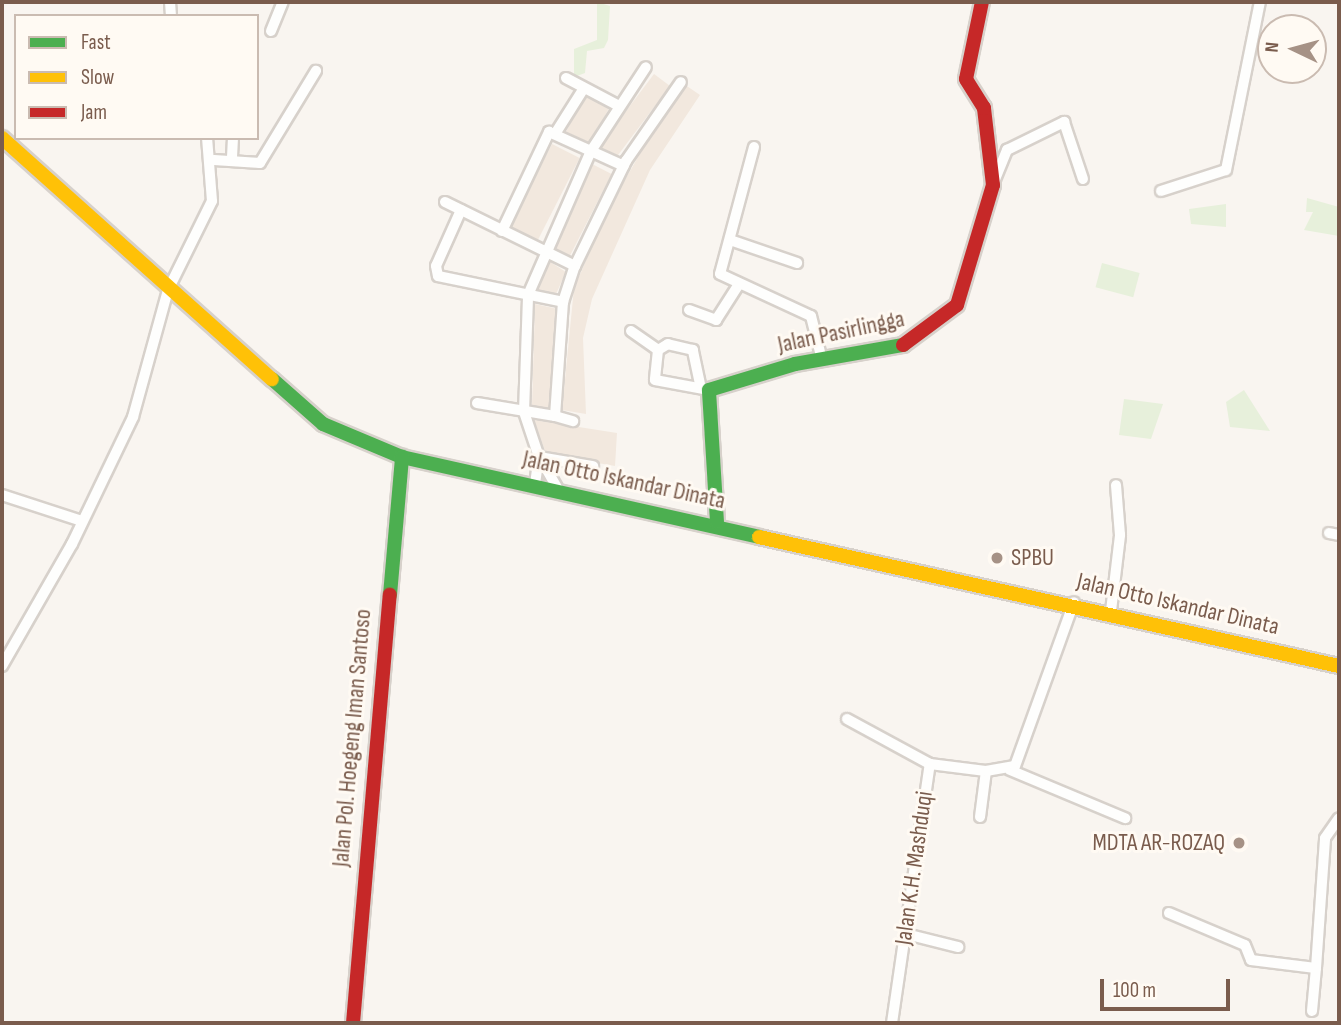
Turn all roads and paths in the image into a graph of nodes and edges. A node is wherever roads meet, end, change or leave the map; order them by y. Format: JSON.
{"nodes":[{"id":1,"x":283,"y":2,"type":"edge"},
{"id":2,"x":982,"y":2,"type":"edge"},
{"id":3,"x":1260,"y":2,"type":"edge"},
{"id":4,"x":271,"y":31,"type":"dead end"},
{"id":5,"x":646,"y":67,"type":"dead end"},
{"id":6,"x":316,"y":71,"type":"dead end"},
{"id":7,"x":566,"y":78,"type":"dead end"},
{"id":8,"x":681,"y":82,"type":"dead end"},
{"id":9,"x":584,"y":88,"type":"junction"},
{"id":10,"x":619,"y":106,"type":"junction"},
{"id":11,"x":555,"y":134,"type":"junction"},
{"id":12,"x":2,"y":138,"type":"edge"},
{"id":13,"x":208,"y":140,"type":"edge"},
{"id":14,"x":233,"y":140,"type":"edge"},
{"id":15,"x":754,"y":146,"type":"dead end"},
{"id":16,"x":591,"y":151,"type":"junction"},
{"id":17,"x":232,"y":157,"type":"junction"},
{"id":18,"x":214,"y":160,"type":"junction"},
{"id":19,"x":624,"y":166,"type":"junction"},
{"id":20,"x":1083,"y":179,"type":"dead end"},
{"id":21,"x":993,"y":185,"type":"junction"},
{"id":22,"x":1161,"y":191,"type":"dead end"},
{"id":23,"x":444,"y":202,"type":"dead end"},
{"id":24,"x":461,"y":210,"type":"junction"},
{"id":25,"x":502,"y":231,"type":"junction"},
{"id":26,"x":730,"y":240,"type":"junction"},
{"id":27,"x":543,"y":250,"type":"junction"},
{"id":28,"x":797,"y":263,"type":"dead end"},
{"id":29,"x":575,"y":265,"type":"junction"},
{"id":30,"x":739,"y":284,"type":"junction"},
{"id":31,"x":168,"y":290,"type":"junction"},
{"id":32,"x":528,"y":295,"type":"junction"},
{"id":33,"x":563,"y":302,"type":"junction"},
{"id":34,"x":689,"y":310,"type":"dead end"},
{"id":35,"x":631,"y":331,"type":"dead end"},
{"id":36,"x":658,"y":349,"type":"junction"},
{"id":37,"x":822,"y":359,"type":"junction"},
{"id":38,"x":705,"y":387,"type":"junction"},
{"id":39,"x":477,"y":403,"type":"dead end"},
{"id":40,"x":524,"y":412,"type":"junction"},
{"id":41,"x":555,"y":416,"type":"junction"},
{"id":42,"x":573,"y":421,"type":"dead end"},
{"id":43,"x":402,"y":457,"type":"junction"},
{"id":44,"x":539,"y":458,"type":"junction"},
{"id":45,"x":593,"y":466,"type":"dead end"},
{"id":46,"x":536,"y":484,"type":"junction"},
{"id":47,"x":1116,"y":485,"type":"dead end"},
{"id":48,"x":557,"y":488,"type":"junction"},
{"id":49,"x":5,"y":500,"type":"edge"},
{"id":50,"x":82,"y":521,"type":"junction"},
{"id":51,"x":717,"y":522,"type":"junction"},
{"id":52,"x":1074,"y":602,"type":"junction"},
{"id":53,"x":1111,"y":611,"type":"junction"},
{"id":54,"x":2,"y":666,"type":"edge"},
{"id":55,"x":1339,"y":666,"type":"edge"},
{"id":56,"x":846,"y":719,"type":"dead end"},
{"id":57,"x":930,"y":764,"type":"junction"},
{"id":58,"x":1010,"y":770,"type":"junction"},
{"id":59,"x":986,"y":771,"type":"junction"},
{"id":60,"x":980,"y":817,"type":"dead end"},
{"id":61,"x":1125,"y":818,"type":"dead end"},
{"id":62,"x":1339,"y":818,"type":"edge"},
{"id":63,"x":1328,"y":834,"type":"junction"},
{"id":64,"x":1339,"y":839,"type":"edge"},
{"id":65,"x":1169,"y":913,"type":"dead end"},
{"id":66,"x":906,"y":934,"type":"junction"},
{"id":67,"x":958,"y":947,"type":"dead end"},
{"id":68,"x":1316,"y":968,"type":"junction"},
{"id":69,"x":1312,"y":1011,"type":"dead end"},
{"id":70,"x":353,"y":1023,"type":"edge"},
{"id":71,"x":892,"y":1023,"type":"edge"}],
"edges":[{"from":1,"to":4,"type":"street"},
{"from":2,"to":21,"type":"main road","name":"Jalan Pasirlingga"},
{"from":3,"to":22,"type":"street"},
{"from":5,"to":10,"type":"street"},
{"from":6,"to":17,"type":"street"},
{"from":7,"to":9,"type":"street"},
{"from":8,"to":19,"type":"street"},
{"from":9,"to":10,"type":"street"},
{"from":9,"to":11,"type":"street"},
{"from":10,"to":16,"type":"street"},
{"from":11,"to":16,"type":"street"},
{"from":11,"to":25,"type":"street"},
{"from":12,"to":31,"type":"main road","name":"Jalan Otto Iskandar Dinata"},
{"from":13,"to":18,"type":"street"},
{"from":14,"to":17,"type":"street"},
{"from":15,"to":26,"type":"street"},
{"from":16,"to":19,"type":"street"},
{"from":16,"to":27,"type":"street"},
{"from":17,"to":18,"type":"street"},
{"from":18,"to":31,"type":"street"},
{"from":19,"to":29,"type":"street"},
{"from":20,"to":21,"type":"street"},
{"from":21,"to":37,"type":"main road","name":"Jalan Pasirlingga"},
{"from":23,"to":24,"type":"street"},
{"from":24,"to":25,"type":"street"},
{"from":24,"to":32,"type":"street"},
{"from":25,"to":27,"type":"street"},
{"from":26,"to":28,"type":"street"},
{"from":26,"to":30,"type":"street"},
{"from":27,"to":29,"type":"street"},
{"from":27,"to":32,"type":"street"},
{"from":29,"to":33,"type":"street"},
{"from":30,"to":34,"type":"street"},
{"from":30,"to":37,"type":"street"},
{"from":31,"to":43,"type":"main road","name":"Jalan Otto Iskandar Dinata"},
{"from":31,"to":50,"type":"street"},
{"from":32,"to":33,"type":"street"},
{"from":32,"to":40,"type":"street"},
{"from":33,"to":41,"type":"street"},
{"from":35,"to":36,"type":"street"},
{"from":36,"to":38,"type":"street"},
{"from":36,"to":38,"type":"street"},
{"from":37,"to":38,"type":"main road","name":"Jalan Pasirlingga"},
{"from":38,"to":51,"type":"main road"},
{"from":39,"to":40,"type":"street"},
{"from":40,"to":41,"type":"street"},
{"from":40,"to":44,"type":"street"},
{"from":41,"to":42,"type":"street"},
{"from":43,"to":46,"type":"main road","name":"Jalan Otto Iskandar Dinata"},
{"from":43,"to":70,"type":"main road","name":"Jalan Pol. Hoegeng Iman Santoso"},
{"from":44,"to":45,"type":"street"},
{"from":44,"to":46,"type":"street"},
{"from":44,"to":48,"type":"street"},
{"from":46,"to":48,"type":"main road","name":"Jalan Otto Iskandar Dinata"},
{"from":47,"to":53,"type":"street"},
{"from":48,"to":51,"type":"main road","name":"Jalan Otto Iskandar Dinata"},
{"from":49,"to":50,"type":"street"},
{"from":50,"to":54,"type":"street"},
{"from":51,"to":52,"type":"main road","name":"Jalan Otto Iskandar Dinata"},
{"from":52,"to":53,"type":"main road","name":"Jalan Otto Iskandar Dinata"},
{"from":52,"to":58,"type":"street"},
{"from":53,"to":55,"type":"main road","name":"Jalan Otto Iskandar Dinata"},
{"from":56,"to":57,"type":"street"},
{"from":57,"to":59,"type":"street","name":"Jalan K.H. Mashduqi"},
{"from":57,"to":66,"type":"street","name":"Jalan K.H. Mashduqi"},
{"from":58,"to":59,"type":"street","name":"Jalan K.H. Mashduqi"},
{"from":58,"to":61,"type":"street"},
{"from":59,"to":60,"type":"street"},
{"from":62,"to":63,"type":"street"},
{"from":63,"to":64,"type":"street"},
{"from":63,"to":68,"type":"street"},
{"from":65,"to":68,"type":"street"},
{"from":66,"to":67,"type":"street"},
{"from":66,"to":71,"type":"street","name":"Jalan K.H. Mashduqi"},
{"from":68,"to":69,"type":"street"}]}
